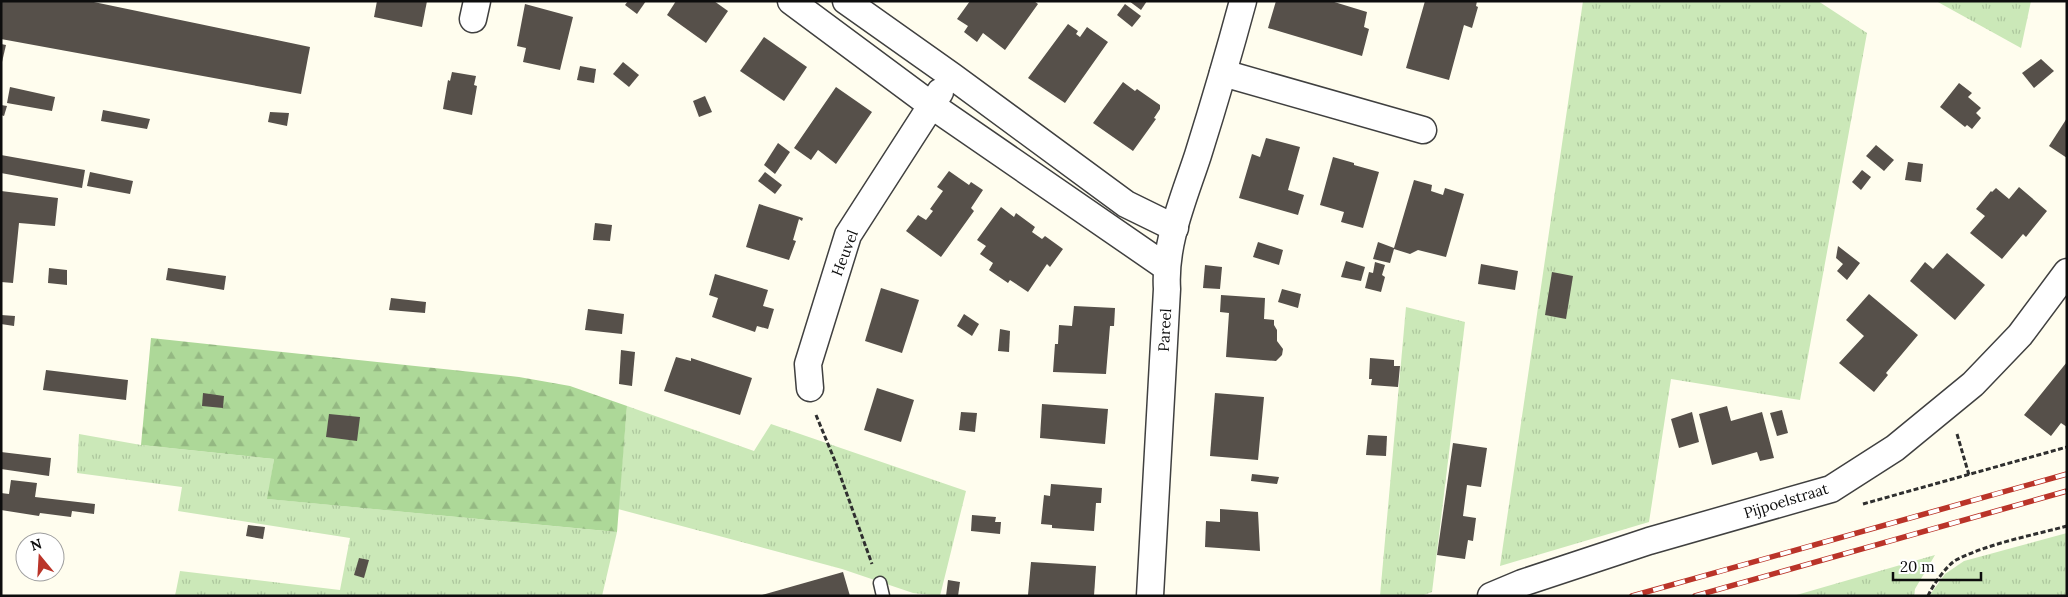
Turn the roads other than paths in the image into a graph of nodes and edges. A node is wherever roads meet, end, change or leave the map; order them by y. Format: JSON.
{"nodes":[{"id":1,"x":791,"y":1,"type":"edge"},
{"id":2,"x":846,"y":1,"type":"edge"},
{"id":3,"x":1243,"y":1,"type":"edge"},
{"id":4,"x":1224,"y":73,"type":"junction"},
{"id":5,"x":952,"y":76,"type":"junction"},
{"id":6,"x":931,"y":105,"type":"junction"},
{"id":7,"x":1423,"y":130,"type":"dead end"},
{"id":8,"x":1175,"y":228,"type":"junction"},
{"id":9,"x":1166,"y":267,"type":"junction"},
{"id":10,"x":2067,"y":272,"type":"edge"},
{"id":11,"x":810,"y":388,"type":"road end"},
{"id":12,"x":1150,"y":596,"type":"edge"},
{"id":13,"x":1491,"y":596,"type":"edge"}],
"edges":[{"from":1,"to":6,"type":"street"},
{"from":2,"to":5,"type":"street"},
{"from":3,"to":4,"type":"street","name":"Pareel"},
{"from":4,"to":7,"type":"street"},
{"from":4,"to":8,"type":"street","name":"Pareel"},
{"from":5,"to":6,"type":"street","name":"Heuvel"},
{"from":5,"to":8,"type":"street"},
{"from":6,"to":9,"type":"street"},
{"from":6,"to":11,"type":"street","name":"Heuvel"},
{"from":8,"to":9,"type":"street","name":"Pareel"},
{"from":9,"to":12,"type":"street","name":"Pareel"},
{"from":10,"to":13,"type":"street","name":"Pijpoelstraat"}]}
